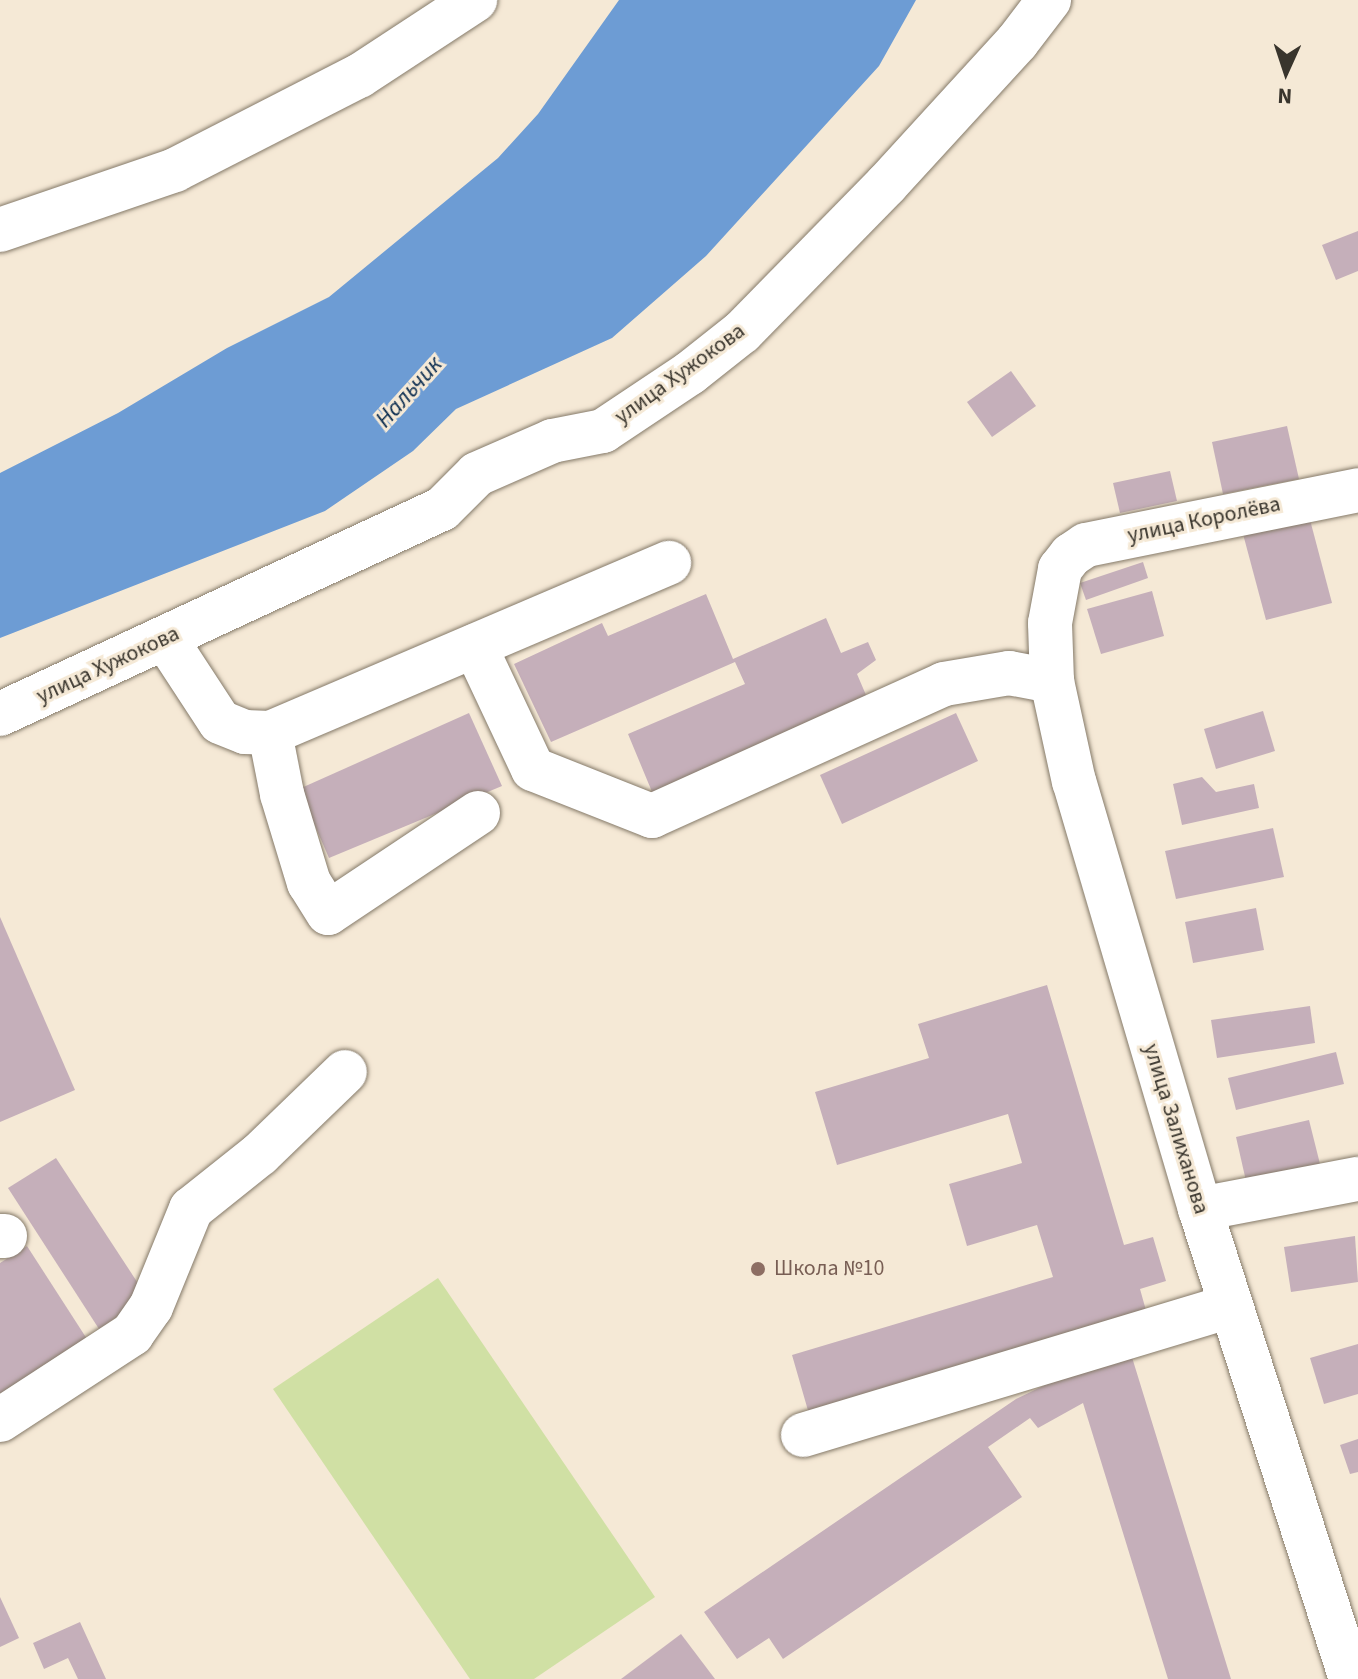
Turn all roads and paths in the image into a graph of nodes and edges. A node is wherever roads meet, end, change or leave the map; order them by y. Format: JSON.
{"nodes":[{"id":1,"x":475,"y":0,"type":"edge"},
{"id":2,"x":1049,"y":0,"type":"edge"},
{"id":3,"x":0,"y":230,"type":"edge"},
{"id":4,"x":1358,"y":490,"type":"edge"},
{"id":5,"x":669,"y":563,"type":"dead end"},
{"id":6,"x":1060,"y":569,"type":"joint"},
{"id":7,"x":165,"y":638,"type":"junction"},
{"id":8,"x":475,"y":646,"type":"junction"},
{"id":9,"x":1052,"y":681,"type":"junction"},
{"id":10,"x":0,"y":714,"type":"edge"},
{"id":11,"x":270,"y":733,"type":"junction"},
{"id":12,"x":478,"y":813,"type":"dead end"},
{"id":13,"x":345,"y":1072,"type":"dead end"},
{"id":14,"x":1358,"y":1179,"type":"edge"},
{"id":15,"x":1200,"y":1209,"type":"junction"},
{"id":16,"x":1231,"y":1306,"type":"junction"},
{"id":17,"x":0,"y":1420,"type":"edge"},
{"id":18,"x":803,"y":1435,"type":"dead end"},
{"id":19,"x":1351,"y":1679,"type":"edge"}],
"edges":[{"from":1,"to":3,"type":"street"},
{"from":2,"to":7,"type":"street","name":"улица Хужокова"},
{"from":4,"to":6,"type":"street","name":"улица Королёва"},
{"from":5,"to":8,"type":"street"},
{"from":6,"to":9,"type":"street","name":"улица Залиханова"},
{"from":7,"to":10,"type":"street","name":"улица Хужокова"},
{"from":7,"to":11,"type":"street"},
{"from":8,"to":9,"type":"street"},
{"from":8,"to":11,"type":"street"},
{"from":9,"to":15,"type":"street","name":"улица Залиханова"},
{"from":11,"to":12,"type":"street"},
{"from":13,"to":17,"type":"street"},
{"from":14,"to":15,"type":"street"},
{"from":15,"to":16,"type":"street","name":"улица Залиханова"},
{"from":16,"to":18,"type":"street"},
{"from":16,"to":19,"type":"street","name":"улица Залиханова"}]}
